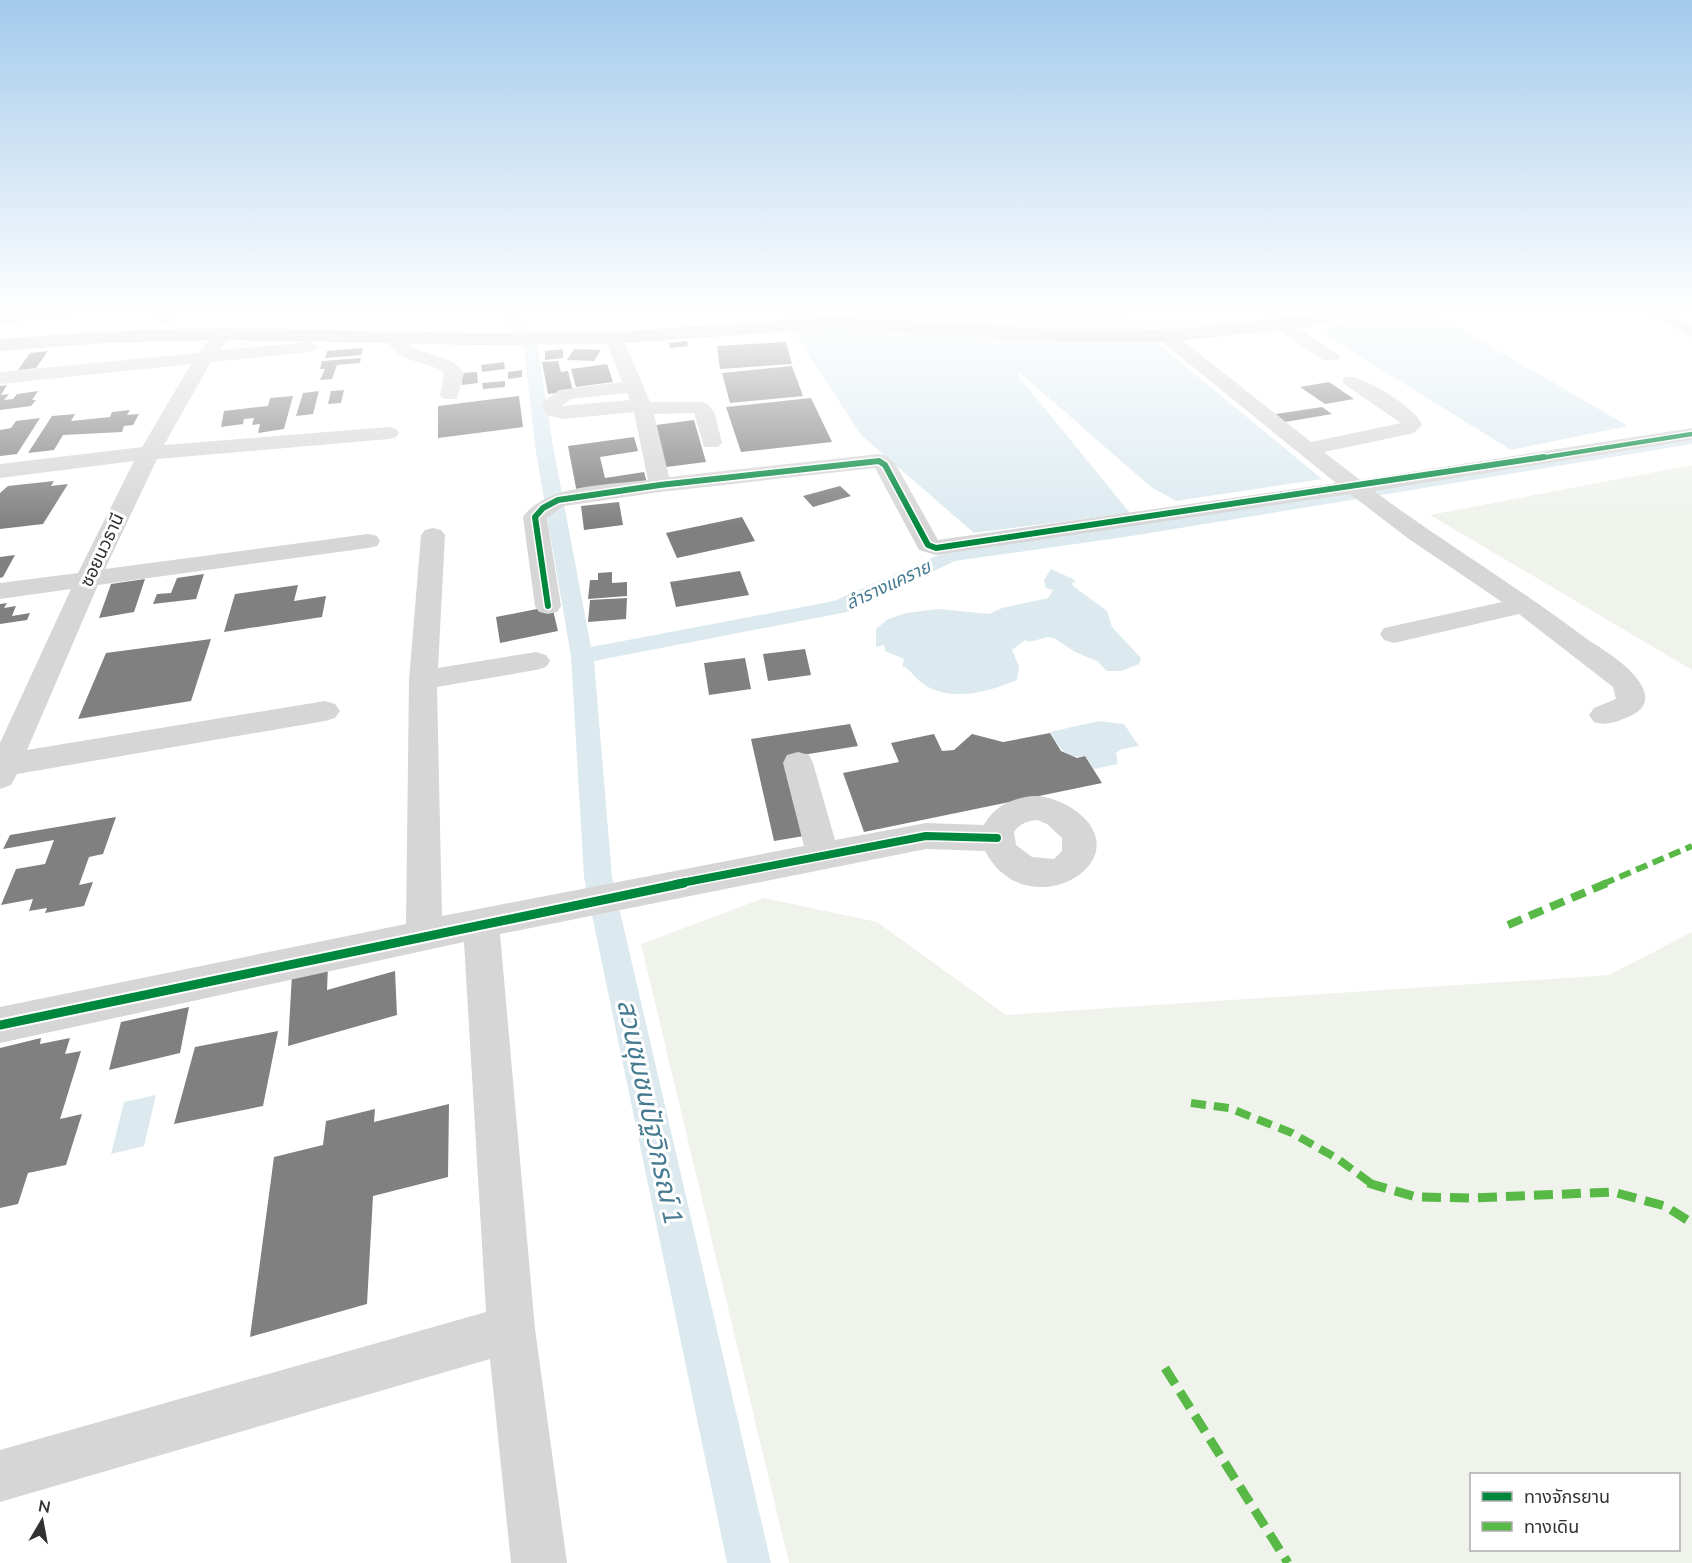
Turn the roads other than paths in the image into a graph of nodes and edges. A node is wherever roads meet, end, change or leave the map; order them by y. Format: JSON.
{"nodes":[{"id":1,"x":190,"y":382,"type":"edge"},
{"id":2,"x":452,"y":382,"type":"edge"},
{"id":3,"x":632,"y":382,"type":"edge"},
{"id":4,"x":1220,"y":382,"type":"edge"},
{"id":5,"x":1353,"y":382,"type":"edge"},
{"id":6,"x":450,"y":395,"type":"dead end"},
{"id":7,"x":640,"y":400,"type":"junction"},
{"id":8,"x":389,"y":433,"type":"dead end"},
{"id":9,"x":1692,"y":434,"type":"edge"},
{"id":10,"x":711,"y":443,"type":"dead end"},
{"id":11,"x":1307,"y":449,"type":"junction"},
{"id":12,"x":148,"y":453,"type":"junction"},
{"id":13,"x":0,"y":471,"type":"edge"},
{"id":14,"x":660,"y":485,"type":"junction"},
{"id":15,"x":1361,"y":492,"type":"junction"},
{"id":16,"x":433,"y":535,"type":"dead end"},
{"id":17,"x":368,"y":541,"type":"dead end"},
{"id":18,"x":88,"y":579,"type":"junction"},
{"id":19,"x":0,"y":591,"type":"edge"},
{"id":20,"x":1524,"y":605,"type":"junction"},
{"id":21,"x":548,"y":606,"type":"dead end"},
{"id":22,"x":1394,"y":634,"type":"dead end"},
{"id":23,"x":537,"y":661,"type":"dead end"},
{"id":24,"x":423,"y":680,"type":"junction"},
{"id":25,"x":325,"y":711,"type":"dead end"},
{"id":26,"x":1604,"y":716,"type":"dead end"},
{"id":27,"x":798,"y":763,"type":"dead end"},
{"id":28,"x":2,"y":769,"type":"edge"},
{"id":29,"x":997,"y":837,"type":"dead end"},
{"id":30,"x":823,"y":856,"type":"junction"},
{"id":31,"x":481,"y":924,"type":"junction"},
{"id":32,"x":424,"y":935,"type":"junction"},
{"id":33,"x":0,"y":1025,"type":"edge"},
{"id":34,"x":511,"y":1329,"type":"junction"},
{"id":35,"x":0,"y":1476,"type":"edge"},
{"id":36,"x":539,"y":1563,"type":"edge"}],
"edges":[{"from":1,"to":12,"type":"street","name":"ซอยนวธานี"},
{"from":2,"to":6,"type":"street"},
{"from":3,"to":7,"type":"street"},
{"from":4,"to":11,"type":"street"},
{"from":5,"to":11,"type":"street"},
{"from":7,"to":10,"type":"street"},
{"from":7,"to":14,"type":"street"},
{"from":8,"to":12,"type":"street"},
{"from":9,"to":15,"type":"street"},
{"from":11,"to":15,"type":"street"},
{"from":12,"to":13,"type":"street"},
{"from":12,"to":18,"type":"street","name":"ซอยนวธานี"},
{"from":14,"to":15,"type":"street"},
{"from":14,"to":21,"type":"street"},
{"from":15,"to":20,"type":"street"},
{"from":16,"to":24,"type":"street"},
{"from":17,"to":18,"type":"street"},
{"from":18,"to":19,"type":"street"},
{"from":18,"to":28,"type":"street","name":"ซอยนวธานี"},
{"from":20,"to":22,"type":"street"},
{"from":20,"to":26,"type":"street"},
{"from":23,"to":24,"type":"street"},
{"from":24,"to":32,"type":"street"},
{"from":25,"to":28,"type":"street"},
{"from":27,"to":30,"type":"street"},
{"from":29,"to":30,"type":"street"},
{"from":30,"to":31,"type":"street"},
{"from":31,"to":32,"type":"street"},
{"from":31,"to":34,"type":"street"},
{"from":32,"to":33,"type":"street"},
{"from":34,"to":35,"type":"street"},
{"from":34,"to":36,"type":"street"}]}
